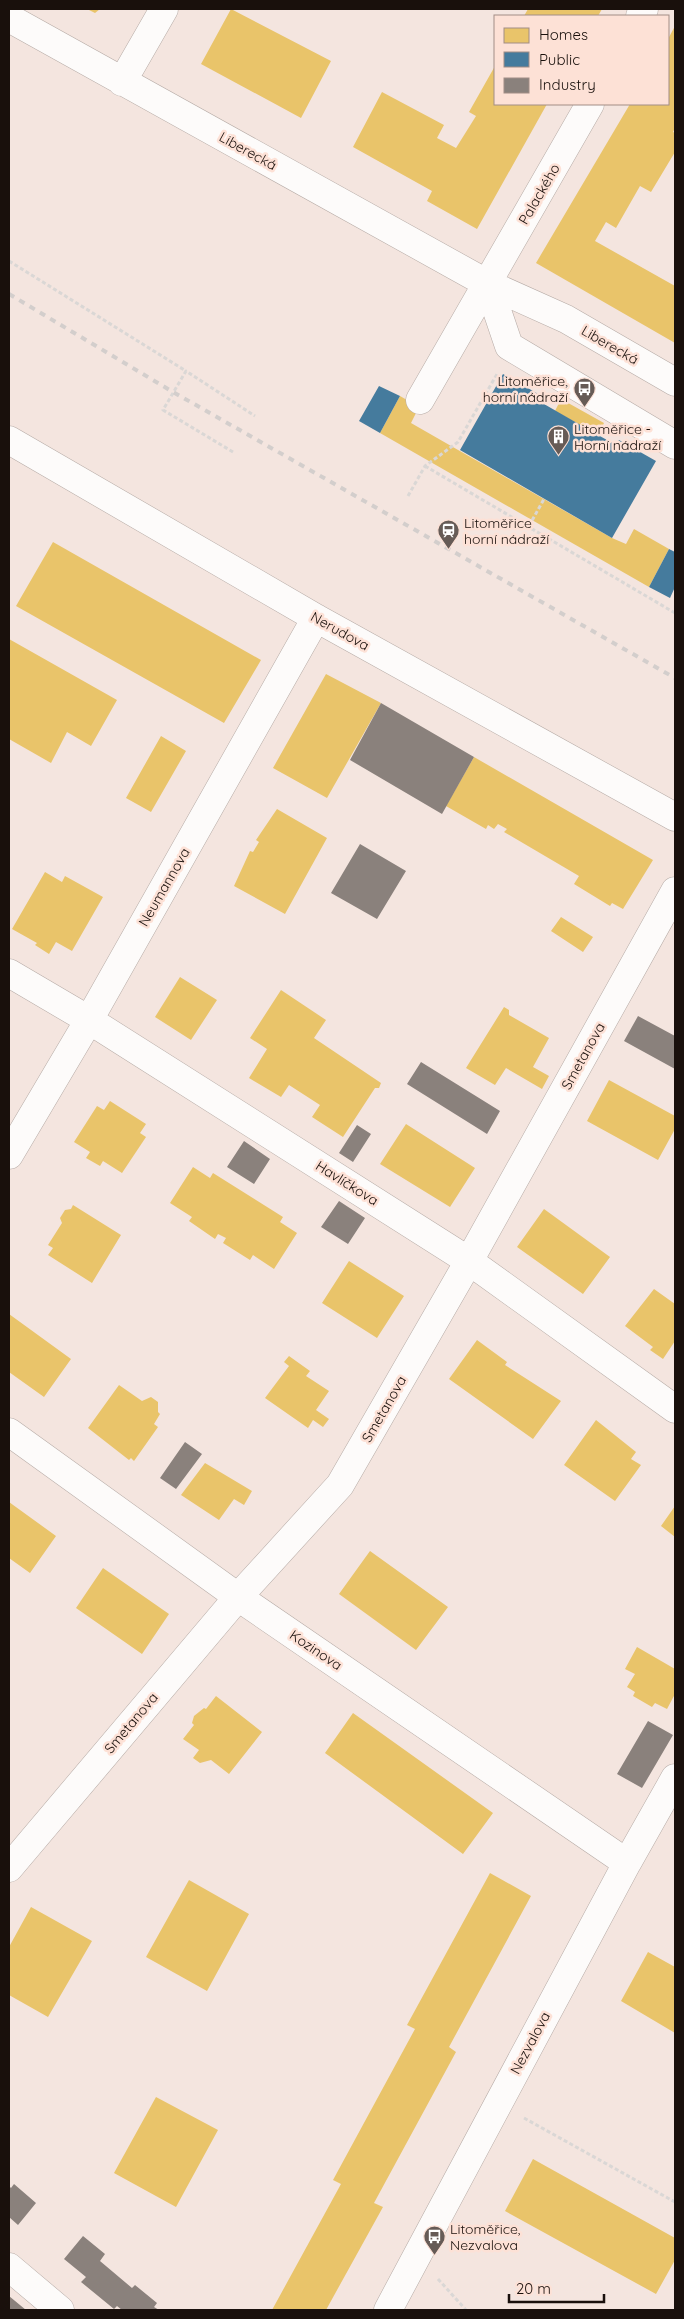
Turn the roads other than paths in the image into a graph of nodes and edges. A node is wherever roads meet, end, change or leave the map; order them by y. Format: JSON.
{"nodes":[{"id":1,"x":164,"y":9,"type":"edge"},
{"id":2,"x":9,"y":18,"type":"edge"},
{"id":3,"x":122,"y":82,"type":"junction"},
{"id":4,"x":589,"y":105,"type":"edge"},
{"id":5,"x":488,"y":284,"type":"junction"},
{"id":6,"x":675,"y":382,"type":"edge"},
{"id":7,"x":420,"y":400,"type":"dead end"},
{"id":8,"x":9,"y":440,"type":"edge"},
{"id":9,"x":675,"y":445,"type":"edge"},
{"id":10,"x":316,"y":618,"type":"junction"},
{"id":11,"x":675,"y":817,"type":"edge"},
{"id":12,"x":675,"y":891,"type":"edge"},
{"id":13,"x":9,"y":973,"type":"edge"},
{"id":14,"x":89,"y":1020,"type":"junction"},
{"id":15,"x":9,"y":1155,"type":"edge"},
{"id":16,"x":469,"y":1261,"type":"junction"},
{"id":17,"x":675,"y":1409,"type":"edge"},
{"id":18,"x":9,"y":1432,"type":"edge"},
{"id":19,"x":238,"y":1598,"type":"junction"},
{"id":20,"x":675,"y":1778,"type":"edge"},
{"id":21,"x":11,"y":1860,"type":"edge"},
{"id":22,"x":627,"y":1862,"type":"junction"},
{"id":23,"x":9,"y":2267,"type":"edge"},
{"id":24,"x":60,"y":2310,"type":"edge"},
{"id":25,"x":388,"y":2310,"type":"edge"}],
"edges":[{"from":1,"to":3,"type":"street"},
{"from":2,"to":3,"type":"street","name":"Liberecká"},
{"from":3,"to":5,"type":"street","name":"Liberecká"},
{"from":4,"to":5,"type":"street","name":"Palackého"},
{"from":5,"to":6,"type":"street","name":"Liberecká"},
{"from":5,"to":7,"type":"street","name":"Palackého"},
{"from":5,"to":9,"type":"street"},
{"from":8,"to":10,"type":"street","name":"Nerudova"},
{"from":10,"to":11,"type":"street","name":"Nerudova"},
{"from":10,"to":14,"type":"street","name":"Neumannova"},
{"from":12,"to":16,"type":"street","name":"Smetanova"},
{"from":13,"to":14,"type":"street","name":"Havlíčkova"},
{"from":14,"to":15,"type":"street","name":"Neumannova"},
{"from":14,"to":16,"type":"street","name":"Havlíčkova"},
{"from":16,"to":17,"type":"street","name":"Havlíčkova"},
{"from":16,"to":19,"type":"street","name":"Smetanova"},
{"from":18,"to":19,"type":"street","name":"Kozinova"},
{"from":19,"to":21,"type":"street","name":"Smetanova"},
{"from":19,"to":22,"type":"street","name":"Kozinova"},
{"from":20,"to":22,"type":"street","name":"Nezvalova"},
{"from":22,"to":25,"type":"street","name":"Nezvalova"},
{"from":23,"to":24,"type":"street"}]}
